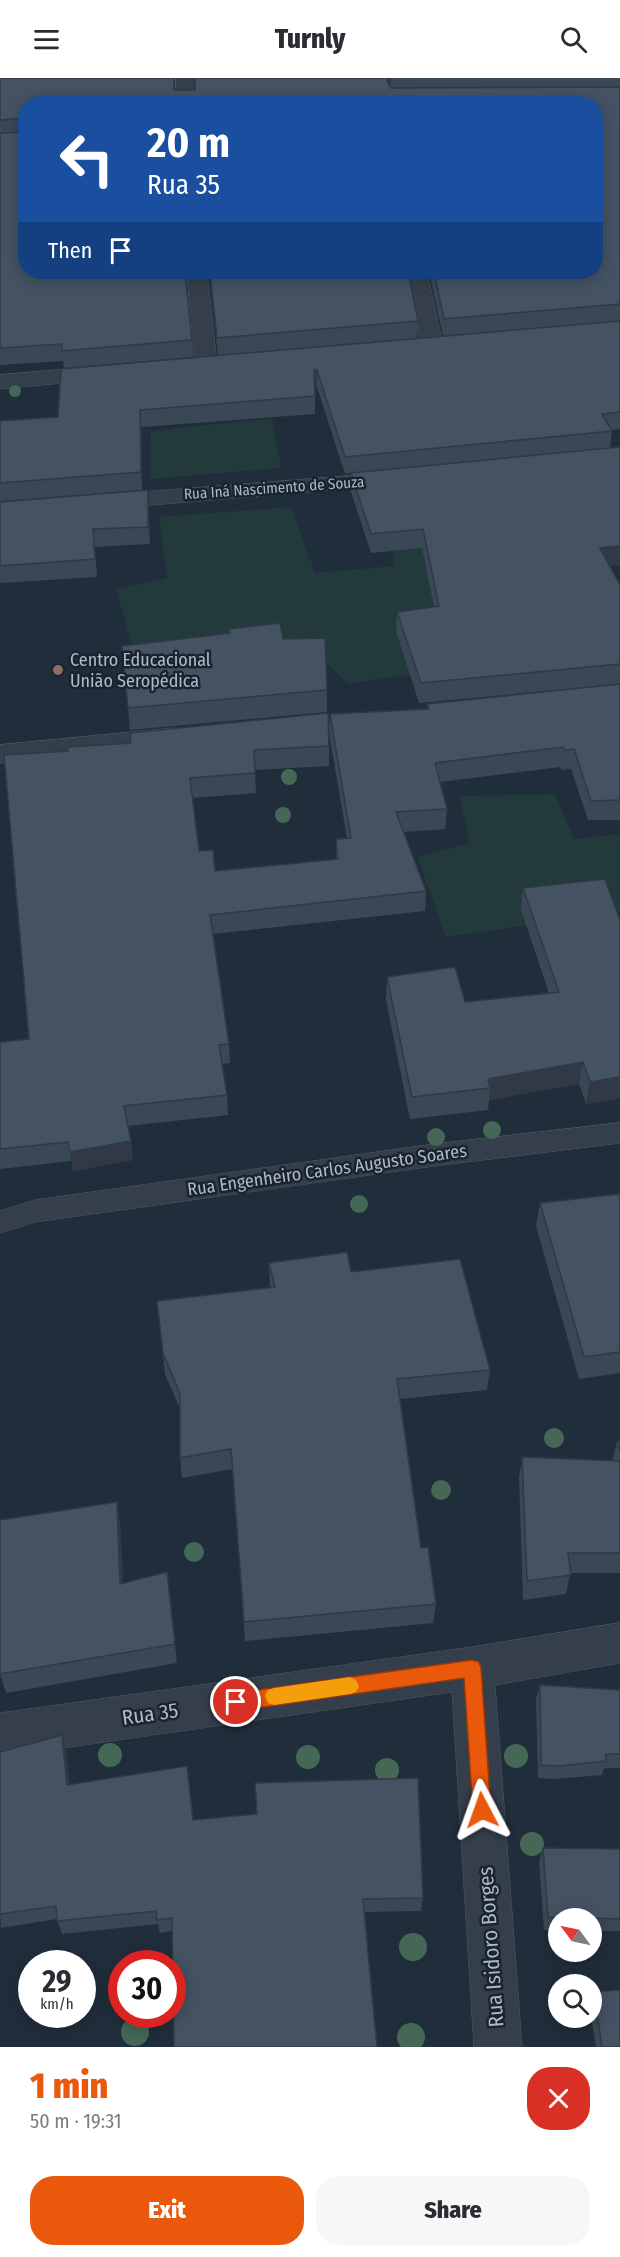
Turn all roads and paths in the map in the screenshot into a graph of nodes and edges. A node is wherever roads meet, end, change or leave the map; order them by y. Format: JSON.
{"nodes":[{"id":1,"x":185,"y":78,"type":"edge"},
{"id":2,"x":185,"y":96,"type":"edge"},
{"id":3,"x":198,"y":279,"type":"edge"},
{"id":4,"x":418,"y":279,"type":"edge"},
{"id":5,"x":455,"y":343,"type":"edge"},
{"id":6,"x":432,"y":345,"type":"junction"},
{"id":7,"x":408,"y":347,"type":"edge"},
{"id":8,"x":230,"y":362,"type":"edge"},
{"id":9,"x":206,"y":364,"type":"junction"},
{"id":10,"x":183,"y":366,"type":"edge"},
{"id":11,"x":126,"y":371,"type":"edge"},
{"id":12,"x":0,"y":382,"type":"edge"},
{"id":13,"x":422,"y":477,"type":"edge"},
{"id":14,"x":82,"y":503,"type":"edge"},
{"id":15,"x":203,"y":734,"type":"edge"},
{"id":16,"x":0,"y":754,"type":"edge"},
{"id":17,"x":620,"y":1133,"type":"edge"},
{"id":18,"x":0,"y":1208,"type":"edge"},
{"id":19,"x":35,"y":1210,"type":"junction"},
{"id":20,"x":0,"y":1222,"type":"edge"},
{"id":21,"x":620,"y":1643,"type":"edge"},
{"id":22,"x":472,"y":1668,"type":"junction"},
{"id":23,"x":0,"y":1735,"type":"edge"},
{"id":24,"x":498,"y":2047,"type":"edge"}],
"edges":[{"from":1,"to":2,"type":"street"},
{"from":3,"to":9,"type":"street"},
{"from":4,"to":6,"type":"street"},
{"from":5,"to":6,"type":"street"},
{"from":6,"to":7,"type":"street"},
{"from":8,"to":9,"type":"street"},
{"from":9,"to":10,"type":"street"},
{"from":11,"to":12,"type":"street"},
{"from":13,"to":14,"type":"street","name":"Rua Iná Nascimento de Souza"},
{"from":15,"to":16,"type":"street"},
{"from":17,"to":19,"type":"lane","name":"Rua Engenheiro Carlos Augusto Soares"},
{"from":18,"to":19,"type":"lane","name":"Rua Engenheiro Carlos Augusto Soares"},
{"from":19,"to":20,"type":"lane","name":"Rua Engenheiro Carlos Augusto Soares"},
{"from":21,"to":22,"type":"street","name":"Rua 35"},
{"from":22,"to":23,"type":"street","name":"Rua 35"},
{"from":22,"to":24,"type":"street","name":"Rua Isidoro Borges"}]}
